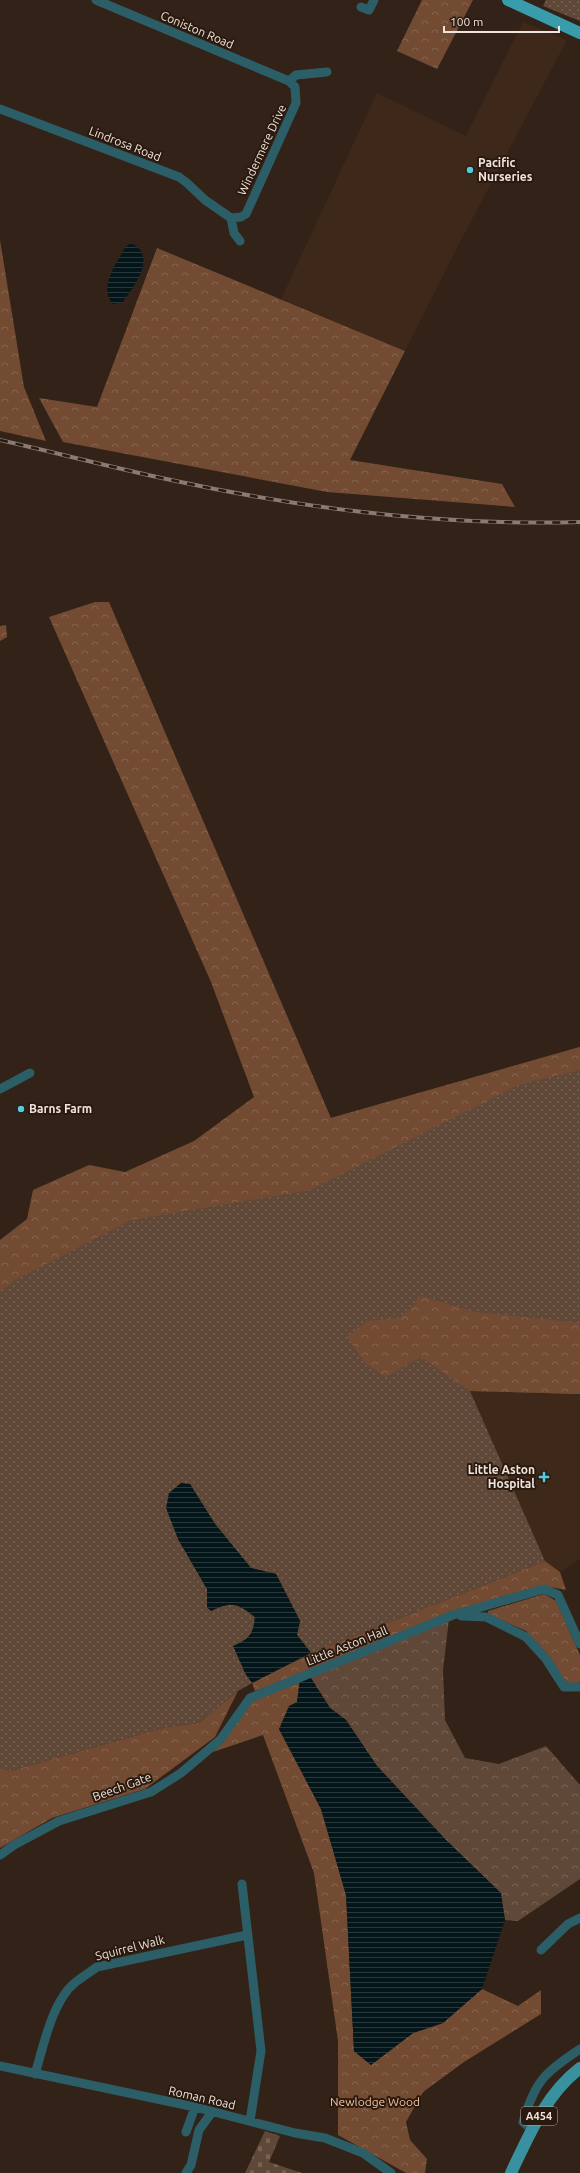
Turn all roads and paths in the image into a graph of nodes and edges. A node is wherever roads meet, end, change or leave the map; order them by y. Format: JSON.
{"nodes":[{"id":1,"x":96,"y":0,"type":"edge"},
{"id":2,"x":374,"y":0,"type":"edge"},
{"id":3,"x":512,"y":1,"type":"edge"},
{"id":4,"x":369,"y":10,"type":"dead end"},
{"id":5,"x":580,"y":33,"type":"edge"},
{"id":6,"x":327,"y":72,"type":"dead end"},
{"id":7,"x":289,"y":81,"type":"junction"},
{"id":8,"x":0,"y":109,"type":"edge"},
{"id":9,"x":231,"y":218,"type":"junction"},
{"id":10,"x":240,"y":241,"type":"dead end"},
{"id":11,"x":30,"y":1073,"type":"dead end"},
{"id":12,"x":0,"y":1089,"type":"edge"},
{"id":13,"x":452,"y":1616,"type":"junction"},
{"id":14,"x":580,"y":1644,"type":"edge"},
{"id":15,"x":580,"y":1687,"type":"edge"},
{"id":16,"x":250,"y":1698,"type":"joint"},
{"id":17,"x":0,"y":1855,"type":"edge"},
{"id":18,"x":242,"y":1884,"type":"dead end"},
{"id":19,"x":580,"y":1918,"type":"edge"},
{"id":20,"x":247,"y":1935,"type":"junction"},
{"id":21,"x":541,"y":1950,"type":"dead end"},
{"id":22,"x":580,"y":2049,"type":"edge"},
{"id":23,"x":580,"y":2068,"type":"edge"},
{"id":24,"x":2,"y":2069,"type":"edge"},
{"id":25,"x":35,"y":2074,"type":"junction"},
{"id":26,"x":195,"y":2107,"type":"junction"},
{"id":27,"x":212,"y":2112,"type":"junction"},
{"id":28,"x":250,"y":2121,"type":"junction"},
{"id":29,"x":532,"y":2130,"type":"junction"},
{"id":30,"x":186,"y":2132,"type":"dead end"},
{"id":31,"x":186,"y":2173,"type":"edge"},
{"id":32,"x":391,"y":2173,"type":"edge"},
{"id":33,"x":511,"y":2173,"type":"edge"}],
"edges":[{"from":1,"to":7,"type":"street","name":"Coniston Road"},
{"from":2,"to":4,"type":"street"},
{"from":3,"to":5,"type":"highway"},
{"from":6,"to":7,"type":"street"},
{"from":7,"to":9,"type":"street","name":"Windermere Drive"},
{"from":8,"to":9,"type":"street","name":"Lindrosa Road"},
{"from":9,"to":10,"type":"street"},
{"from":11,"to":12,"type":"street"},
{"from":13,"to":14,"type":"street","name":"Little Aston Hall"},
{"from":13,"to":15,"type":"street","name":"Little Aston Hall"},
{"from":13,"to":16,"type":"street","name":"Little Aston Hall"},
{"from":16,"to":17,"type":"street","name":"Beech Gate"},
{"from":18,"to":20,"type":"street"},
{"from":19,"to":21,"type":"street"},
{"from":20,"to":25,"type":"street","name":"Squirrel Walk"},
{"from":20,"to":28,"type":"street"},
{"from":22,"to":29,"type":"street"},
{"from":23,"to":29,"type":"main road","number":"A454"},
{"from":24,"to":25,"type":"street","name":"Roman Road"},
{"from":25,"to":26,"type":"street","name":"Roman Road"},
{"from":26,"to":27,"type":"street","name":"Roman Road"},
{"from":26,"to":30,"type":"street"},
{"from":27,"to":28,"type":"street","name":"Roman Road"},
{"from":27,"to":31,"type":"street"},
{"from":28,"to":32,"type":"street","name":"Roman Road"},
{"from":29,"to":33,"type":"main road","number":"A454"}]}
